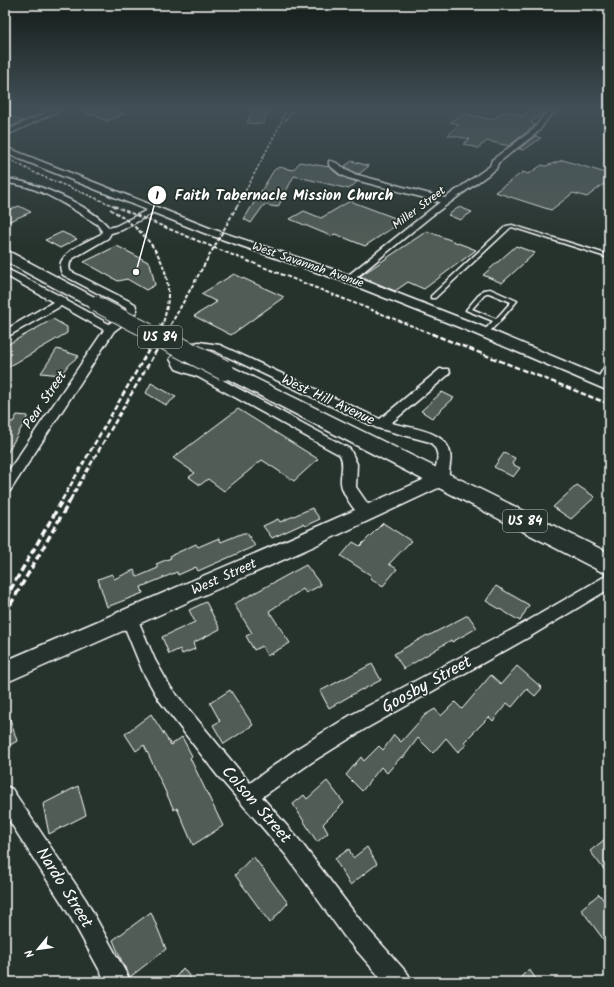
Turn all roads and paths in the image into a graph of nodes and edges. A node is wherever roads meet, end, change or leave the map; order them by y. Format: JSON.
{"nodes":[{"id":1,"x":15,"y":154,"type":"edge"},
{"id":2,"x":506,"y":154,"type":"edge"},
{"id":3,"x":332,"y":163,"type":"dead end"},
{"id":4,"x":5,"y":181,"type":"edge"},
{"id":5,"x":448,"y":201,"type":"junction"},
{"id":6,"x":154,"y":210,"type":"junction"},
{"id":7,"x":107,"y":231,"type":"junction"},
{"id":8,"x":5,"y":256,"type":"edge"},
{"id":9,"x":609,"y":256,"type":"edge"},
{"id":10,"x":5,"y":271,"type":"edge"},
{"id":11,"x":348,"y":278,"type":"junction"},
{"id":12,"x":433,"y":297,"type":"dead end"},
{"id":13,"x":62,"y":301,"type":"junction"},
{"id":14,"x":497,"y":321,"type":"junction"},
{"id":15,"x":110,"y":329,"type":"junction"},
{"id":16,"x":485,"y":333,"type":"junction"},
{"id":17,"x":5,"y":335,"type":"edge"},
{"id":18,"x":609,"y":364,"type":"edge"},
{"id":19,"x":444,"y":372,"type":"dead end"},
{"id":20,"x":604,"y":384,"type":"edge"},
{"id":21,"x":382,"y":425,"type":"junction"},
{"id":22,"x":441,"y":479,"type":"junction"},
{"id":23,"x":5,"y":487,"type":"edge"},
{"id":24,"x":367,"y":513,"type":"junction"},
{"id":25,"x":609,"y":564,"type":"edge"},
{"id":26,"x":609,"y":581,"type":"edge"},
{"id":27,"x":129,"y":618,"type":"junction"},
{"id":28,"x":5,"y":672,"type":"edge"},
{"id":29,"x":249,"y":795,"type":"junction"},
{"id":30,"x":5,"y":796,"type":"edge"},
{"id":31,"x":119,"y":982,"type":"edge"},
{"id":32,"x":400,"y":982,"type":"edge"}],
"edges":[{"from":1,"to":6,"type":"street","name":"West Savannah Avenue"},
{"from":2,"to":5,"type":"street","name":"Miller Street"},
{"from":3,"to":5,"type":"street"},
{"from":4,"to":7,"type":"street"},
{"from":5,"to":11,"type":"street","name":"Miller Street"},
{"from":6,"to":7,"type":"street"},
{"from":6,"to":11,"type":"street","name":"West Savannah Avenue"},
{"from":7,"to":15,"type":"street"},
{"from":8,"to":22,"type":"highway","name":"West Hill Avenue","number":"US 84","bridge":true},
{"from":9,"to":12,"type":"lane"},
{"from":10,"to":13,"type":"street"},
{"from":11,"to":16,"type":"street","name":"West Savannah Avenue"},
{"from":13,"to":15,"type":"street"},
{"from":13,"to":17,"type":"street"},
{"from":14,"to":14,"type":"lane"},
{"from":14,"to":16,"type":"lane"},
{"from":15,"to":23,"type":"street","name":"Pear Street"},
{"from":16,"to":20,"type":"street","name":"West Savannah Avenue"},
{"from":18,"to":20,"type":"lane"},
{"from":19,"to":21,"type":"street"},
{"from":21,"to":22,"type":"street","name":"West Hill Avenue"},
{"from":21,"to":24,"type":"street","name":"West Hill Avenue"},
{"from":22,"to":24,"type":"street","name":"West Street"},
{"from":22,"to":25,"type":"highway","name":"West Hill Avenue","number":"US 84"},
{"from":24,"to":27,"type":"street","name":"West Street"},
{"from":26,"to":29,"type":"street","name":"Goosby Street"},
{"from":27,"to":28,"type":"street","name":"West Street"},
{"from":27,"to":29,"type":"street","name":"Colson Street"},
{"from":29,"to":32,"type":"street","name":"Colson Street"},
{"from":30,"to":31,"type":"street","name":"Nardo Street"}]}
